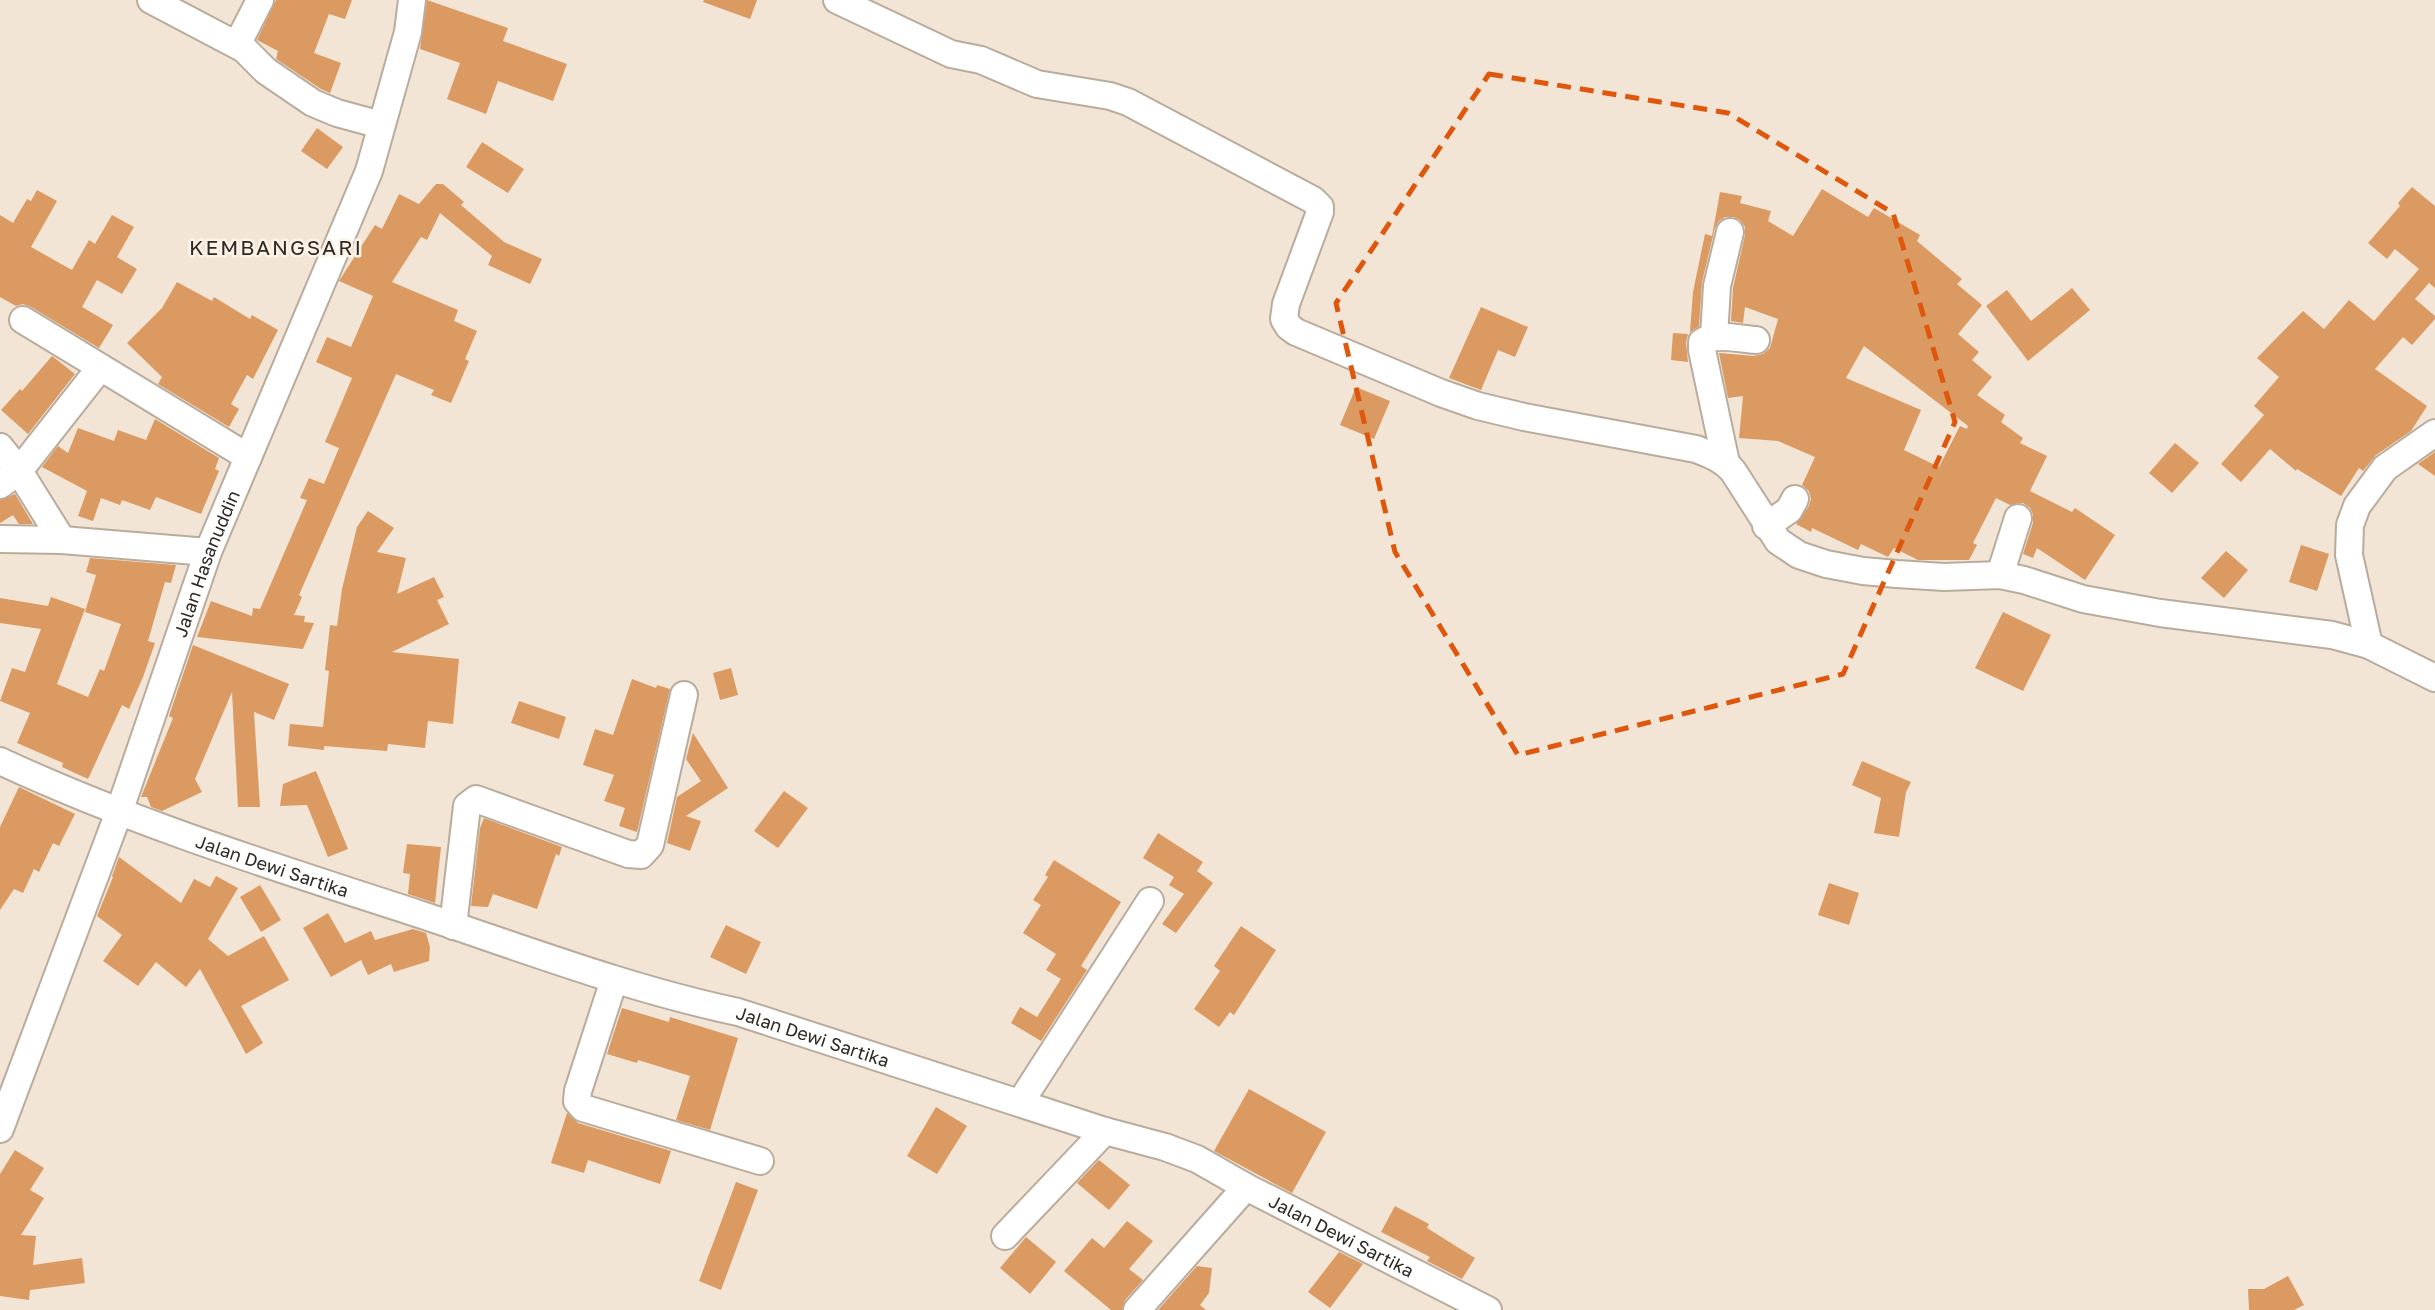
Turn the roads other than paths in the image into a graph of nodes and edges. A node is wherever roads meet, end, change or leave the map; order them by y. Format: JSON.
{"nodes":[{"id":1,"x":151,"y":0,"type":"edge"},
{"id":2,"x":260,"y":0,"type":"edge"},
{"id":3,"x":412,"y":0,"type":"edge"},
{"id":4,"x":837,"y":0,"type":"edge"},
{"id":5,"x":237,"y":45,"type":"junction"},
{"id":6,"x":382,"y":125,"type":"junction"},
{"id":7,"x":1730,"y":232,"type":"dead end"},
{"id":8,"x":23,"y":320,"type":"dead end"},
{"id":9,"x":1714,"y":337,"type":"junction"},
{"id":10,"x":1756,"y":340,"type":"dead end"},
{"id":11,"x":100,"y":368,"type":"junction"},
{"id":12,"x":2435,"y":433,"type":"edge"},
{"id":13,"x":0,"y":447,"type":"edge"},
{"id":14,"x":248,"y":457,"type":"junction"},
{"id":15,"x":1726,"y":463,"type":"junction"},
{"id":16,"x":9,"y":478,"type":"edge"},
{"id":17,"x":1795,"y":499,"type":"dead end"},
{"id":18,"x":2018,"y":518,"type":"dead end"},
{"id":19,"x":1766,"y":526,"type":"junction"},
{"id":20,"x":0,"y":539,"type":"edge"},
{"id":21,"x":62,"y":540,"type":"junction"},
{"id":22,"x":208,"y":552,"type":"junction"},
{"id":23,"x":2000,"y":575,"type":"junction"},
{"id":24,"x":2369,"y":645,"type":"junction"},
{"id":25,"x":2435,"y":678,"type":"edge"},
{"id":26,"x":684,"y":695,"type":"dead end"},
{"id":27,"x":0,"y":761,"type":"edge"},
{"id":28,"x":119,"y":811,"type":"junction"},
{"id":29,"x":1150,"y":901,"type":"dead end"},
{"id":30,"x":453,"y":926,"type":"junction"},
{"id":31,"x":614,"y":980,"type":"junction"},
{"id":32,"x":1020,"y":1103,"type":"junction"},
{"id":33,"x":0,"y":1129,"type":"edge"},
{"id":34,"x":1105,"y":1131,"type":"junction"},
{"id":35,"x":760,"y":1161,"type":"dead end"},
{"id":36,"x":1246,"y":1187,"type":"junction"},
{"id":37,"x":1005,"y":1236,"type":"dead end"},
{"id":38,"x":1137,"y":1310,"type":"edge"},
{"id":39,"x":1488,"y":1310,"type":"edge"}],
"edges":[{"from":1,"to":5,"type":"street"},
{"from":2,"to":5,"type":"street"},
{"from":3,"to":6,"type":"street","name":"Jalan Hasanuddin"},
{"from":4,"to":15,"type":"street"},
{"from":5,"to":6,"type":"street"},
{"from":6,"to":14,"type":"street","name":"Jalan Hasanuddin"},
{"from":7,"to":9,"type":"street"},
{"from":8,"to":11,"type":"street"},
{"from":9,"to":10,"type":"street"},
{"from":9,"to":15,"type":"street"},
{"from":11,"to":14,"type":"street"},
{"from":11,"to":16,"type":"street"},
{"from":12,"to":24,"type":"street"},
{"from":13,"to":16,"type":"street"},
{"from":14,"to":22,"type":"street","name":"Jalan Hasanuddin"},
{"from":15,"to":19,"type":"street"},
{"from":16,"to":21,"type":"street"},
{"from":17,"to":19,"type":"street"},
{"from":18,"to":23,"type":"street"},
{"from":19,"to":23,"type":"street"},
{"from":20,"to":21,"type":"street"},
{"from":21,"to":22,"type":"street"},
{"from":22,"to":28,"type":"street","name":"Jalan Hasanuddin"},
{"from":23,"to":24,"type":"street"},
{"from":24,"to":25,"type":"street"},
{"from":26,"to":30,"type":"street"},
{"from":27,"to":28,"type":"street","name":"Jalan Dewi Sartika"},
{"from":28,"to":30,"type":"street","name":"Jalan Dewi Sartika"},
{"from":28,"to":33,"type":"street","name":"Jalan Hasanuddin"},
{"from":29,"to":32,"type":"street"},
{"from":30,"to":31,"type":"street","name":"Jalan Dewi Sartika"},
{"from":31,"to":32,"type":"street","name":"Jalan Dewi Sartika"},
{"from":31,"to":35,"type":"street"},
{"from":32,"to":34,"type":"street","name":"Jalan Dewi Sartika"},
{"from":34,"to":36,"type":"street","name":"Jalan Dewi Sartika"},
{"from":34,"to":37,"type":"street"},
{"from":36,"to":38,"type":"street"},
{"from":36,"to":39,"type":"street","name":"Jalan Dewi Sartika"}]}
